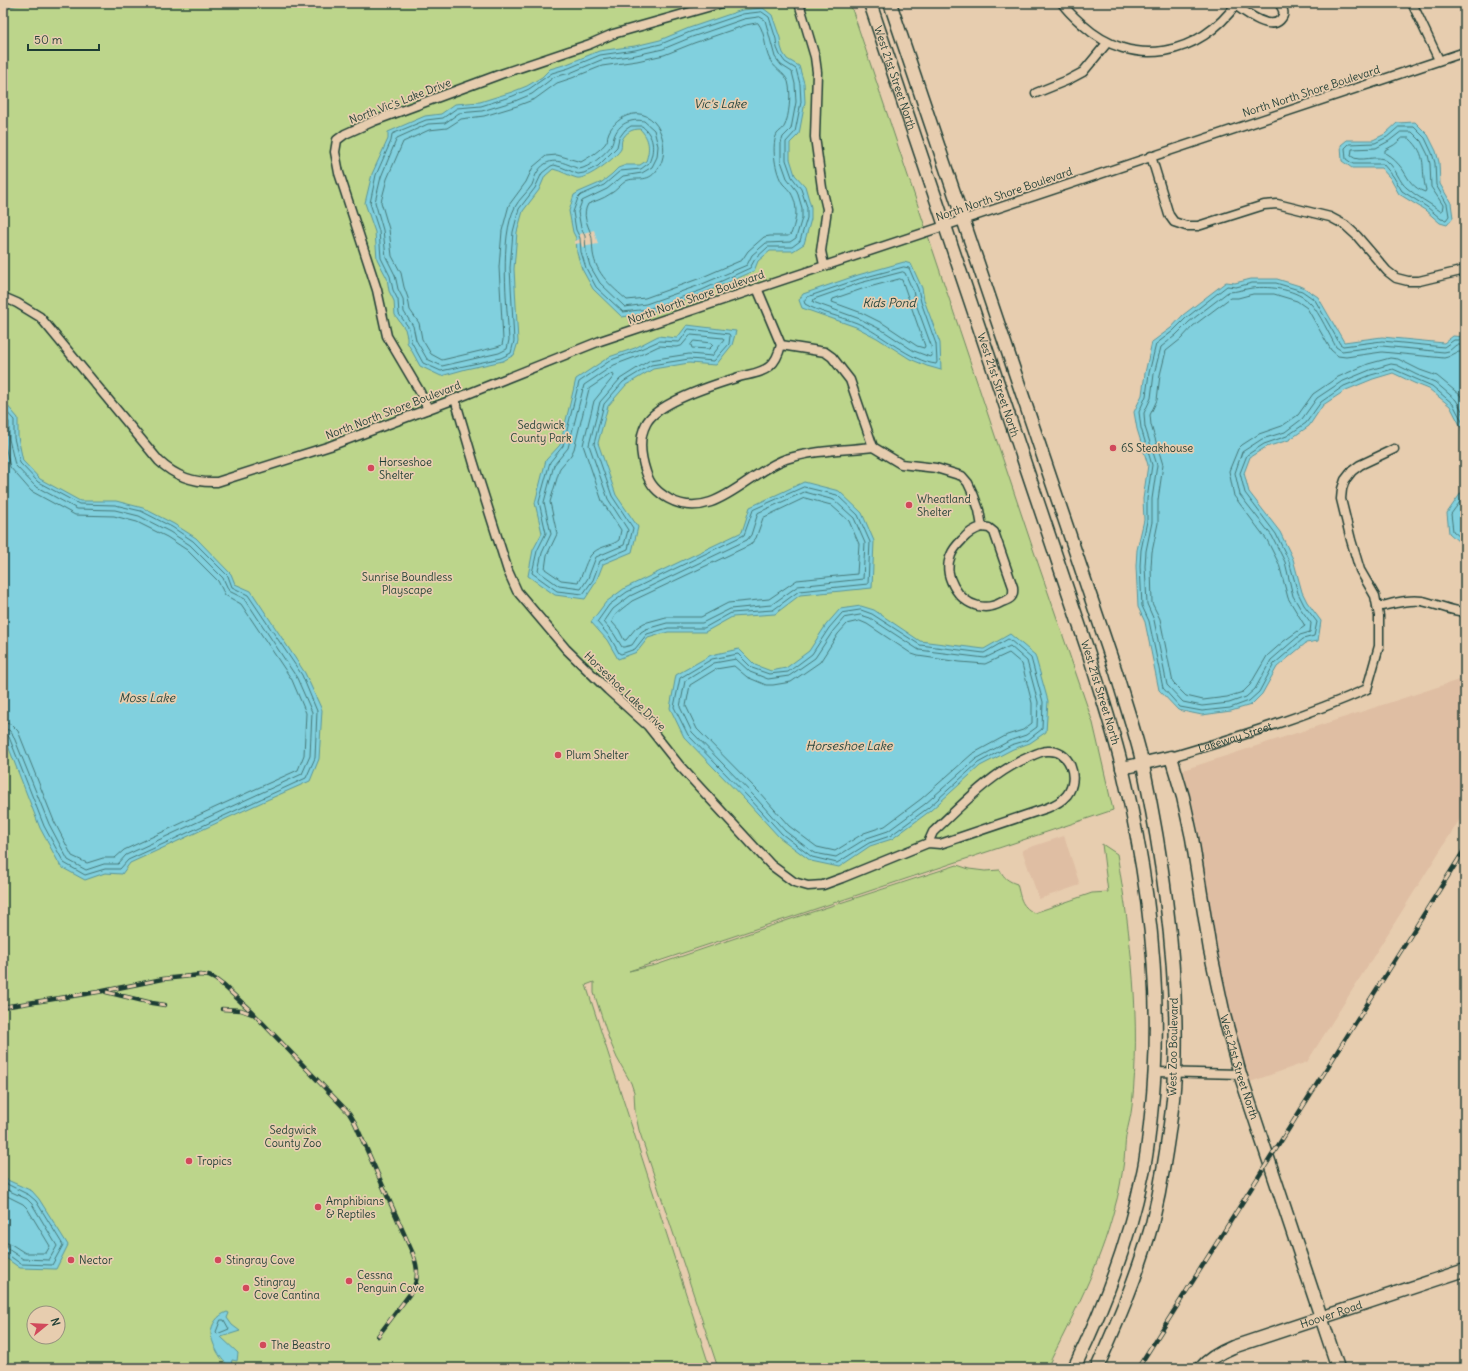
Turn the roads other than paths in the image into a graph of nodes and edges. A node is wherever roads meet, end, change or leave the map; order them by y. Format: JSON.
{"nodes":[{"id":1,"x":722,"y":3,"type":"edge"},
{"id":2,"x":799,"y":3,"type":"edge"},
{"id":3,"x":870,"y":3,"type":"edge"},
{"id":4,"x":890,"y":3,"type":"edge"},
{"id":5,"x":1062,"y":3,"type":"edge"},
{"id":6,"x":1279,"y":3,"type":"edge"},
{"id":7,"x":1412,"y":3,"type":"edge"},
{"id":8,"x":1236,"y":4,"type":"edge"},
{"id":9,"x":1107,"y":42,"type":"junction"},
{"id":10,"x":1465,"y":52,"type":"edge"},
{"id":11,"x":1439,"y":60,"type":"junction"},
{"id":12,"x":1036,"y":93,"type":"dead end"},
{"id":13,"x":1151,"y":156,"type":"junction"},
{"id":14,"x":963,"y":219,"type":"junction"},
{"id":15,"x":945,"y":225,"type":"junction"},
{"id":16,"x":824,"y":265,"type":"junction"},
{"id":17,"x":1465,"y":270,"type":"edge"},
{"id":18,"x":757,"y":288,"type":"junction"},
{"id":19,"x":3,"y":297,"type":"edge"},
{"id":20,"x":781,"y":345,"type":"junction"},
{"id":21,"x":455,"y":398,"type":"junction"},
{"id":22,"x":428,"y":409,"type":"junction"},
{"id":23,"x":873,"y":447,"type":"junction"},
{"id":24,"x":1394,"y":449,"type":"dead end"},
{"id":25,"x":982,"y":527,"type":"junction"},
{"id":26,"x":1378,"y":607,"type":"junction"},
{"id":27,"x":1465,"y":612,"type":"edge"},
{"id":28,"x":1171,"y":757,"type":"junction"},
{"id":29,"x":1142,"y":764,"type":"junction"},
{"id":30,"x":1122,"y":768,"type":"junction"},
{"id":31,"x":928,"y":843,"type":"junction"},
{"id":32,"x":1155,"y":1072,"type":"junction"},
{"id":33,"x":1175,"y":1072,"type":"junction"},
{"id":34,"x":1240,"y":1074,"type":"junction"},
{"id":35,"x":1465,"y":1270,"type":"edge"},
{"id":36,"x":1322,"y":1317,"type":"junction"},
{"id":37,"x":1074,"y":1368,"type":"edge"},
{"id":38,"x":1096,"y":1368,"type":"edge"},
{"id":39,"x":1201,"y":1368,"type":"edge"},
{"id":40,"x":1338,"y":1368,"type":"edge"}],
"edges":[{"from":1,"to":22,"type":"street","name":"North Vic's Lake Drive"},
{"from":2,"to":16,"type":"street"},
{"from":3,"to":15,"type":"main road","name":"West 21st Street North"},
{"from":4,"to":14,"type":"main road","name":"West 21st Street North"},
{"from":5,"to":9,"type":"street"},
{"from":6,"to":8,"type":"street"},
{"from":7,"to":11,"type":"street"},
{"from":8,"to":9,"type":"street"},
{"from":9,"to":12,"type":"street"},
{"from":10,"to":11,"type":"street","name":"North North Shore Boulevard"},
{"from":11,"to":13,"type":"street","name":"North North Shore Boulevard"},
{"from":13,"to":14,"type":"street","name":"North North Shore Boulevard"},
{"from":13,"to":17,"type":"street"},
{"from":14,"to":15,"type":"street","name":"North North Shore Boulevard"},
{"from":14,"to":29,"type":"main road","name":"West 21st Street North"},
{"from":15,"to":16,"type":"street","name":"North North Shore Boulevard"},
{"from":15,"to":30,"type":"main road","name":"West 21st Street North"},
{"from":16,"to":18,"type":"street","name":"North North Shore Boulevard"},
{"from":18,"to":20,"type":"street"},
{"from":18,"to":21,"type":"street","name":"North North Shore Boulevard"},
{"from":19,"to":22,"type":"street","name":"North North Shore Boulevard"},
{"from":20,"to":23,"type":"street"},
{"from":20,"to":23,"type":"street"},
{"from":21,"to":22,"type":"street","name":"North North Shore Boulevard"},
{"from":21,"to":31,"type":"street","name":"Horseshoe Lake Drive"},
{"from":23,"to":25,"type":"street"},
{"from":24,"to":26,"type":"street"},
{"from":25,"to":25,"type":"street"},
{"from":26,"to":27,"type":"street"},
{"from":26,"to":28,"type":"street","name":"Lakeway Street"},
{"from":28,"to":29,"type":"main road","name":"Lakeway Street"},
{"from":28,"to":34,"type":"main road","name":"West 21st Street North"},
{"from":29,"to":30,"type":"main road","name":"Lakeway Street"},
{"from":29,"to":33,"type":"main road","name":"West Zoo Boulevard"},
{"from":30,"to":32,"type":"main road","name":"West Zoo Boulevard"},
{"from":31,"to":31,"type":"street","name":"Horseshoe Lake Drive"},
{"from":32,"to":33,"type":"street"},
{"from":32,"to":37,"type":"main road","name":"West Zoo Boulevard"},
{"from":33,"to":34,"type":"street"},
{"from":33,"to":38,"type":"main road","name":"West Zoo Boulevard"},
{"from":34,"to":36,"type":"main road","name":"West 21st Street North"},
{"from":35,"to":36,"type":"main road","name":"Hoover Road"},
{"from":36,"to":39,"type":"main road","name":"Hoover Road"},
{"from":36,"to":40,"type":"main road","name":"West 21st Street North"}]}
